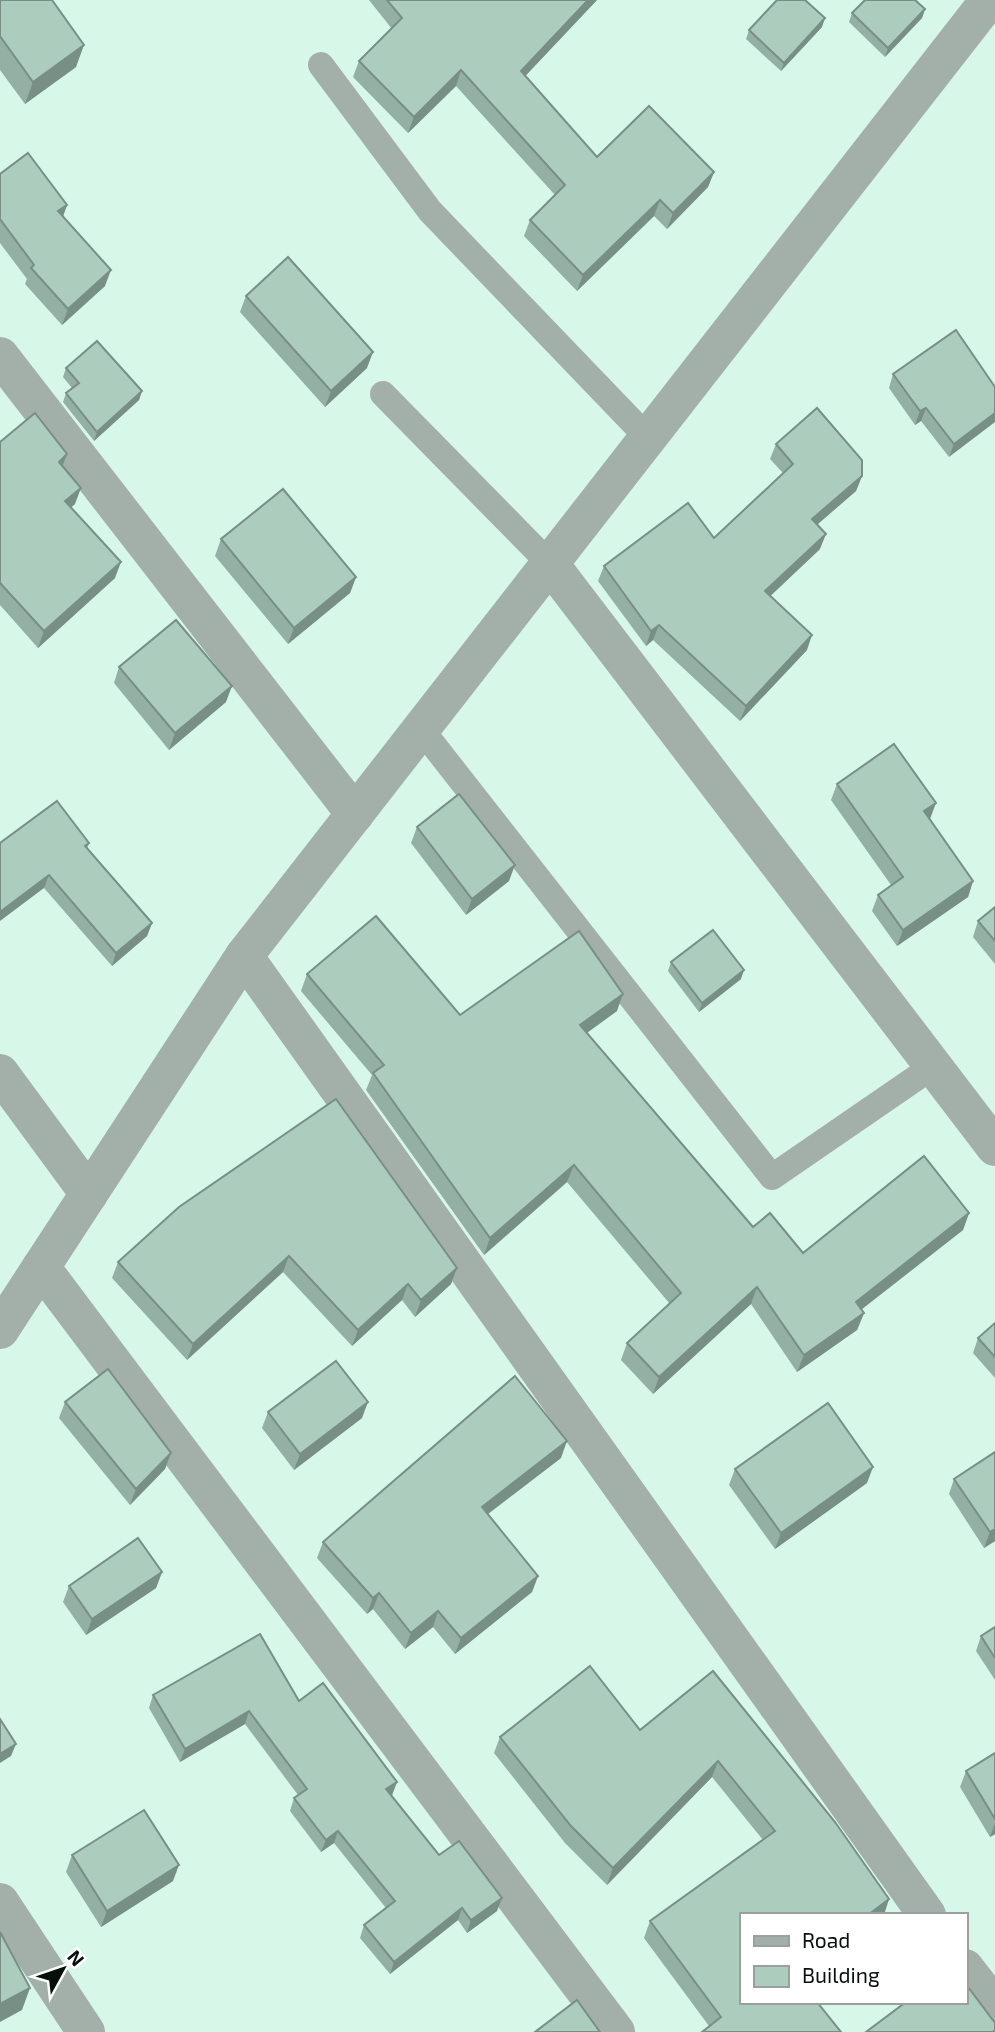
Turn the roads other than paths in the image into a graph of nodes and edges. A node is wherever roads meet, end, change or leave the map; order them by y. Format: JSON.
{"nodes":[{"id":1,"x":982,"y":10,"type":"edge"},
{"id":2,"x":321,"y":65,"type":"dead end"},
{"id":3,"x":0,"y":356,"type":"edge"},
{"id":4,"x":383,"y":394,"type":"dead end"},
{"id":5,"x":648,"y":438,"type":"junction"},
{"id":6,"x":550,"y":564,"type":"junction"},
{"id":7,"x":421,"y":729,"type":"junction"},
{"id":8,"x":355,"y":814,"type":"junction"},
{"id":9,"x":244,"y":956,"type":"junction"},
{"id":10,"x":935,"y":1065,"type":"junction"},
{"id":11,"x":0,"y":1073,"type":"edge"},
{"id":12,"x":995,"y":1147,"type":"edge"},
{"id":13,"x":89,"y":1194,"type":"junction"},
{"id":14,"x":41,"y":1267,"type":"junction"},
{"id":15,"x":0,"y":1330,"type":"edge"},
{"id":16,"x":0,"y":1902,"type":"edge"},
{"id":17,"x":926,"y":1913,"type":"edge"},
{"id":18,"x":967,"y":1971,"type":"edge"},
{"id":19,"x":995,"y":2007,"type":"edge"},
{"id":20,"x":86,"y":2032,"type":"edge"},
{"id":21,"x":616,"y":2032,"type":"edge"}],
"edges":[{"from":1,"to":5,"type":"street"},
{"from":2,"to":5,"type":"lane"},
{"from":3,"to":8,"type":"street"},
{"from":4,"to":6,"type":"lane"},
{"from":5,"to":6,"type":"street"},
{"from":6,"to":7,"type":"street"},
{"from":6,"to":10,"type":"street"},
{"from":7,"to":8,"type":"street"},
{"from":7,"to":10,"type":"lane"},
{"from":8,"to":9,"type":"street"},
{"from":9,"to":13,"type":"street"},
{"from":9,"to":17,"type":"street"},
{"from":10,"to":12,"type":"street"},
{"from":11,"to":13,"type":"street"},
{"from":13,"to":14,"type":"street"},
{"from":14,"to":15,"type":"street"},
{"from":14,"to":21,"type":"street"},
{"from":16,"to":20,"type":"street"},
{"from":18,"to":19,"type":"street"}]}
